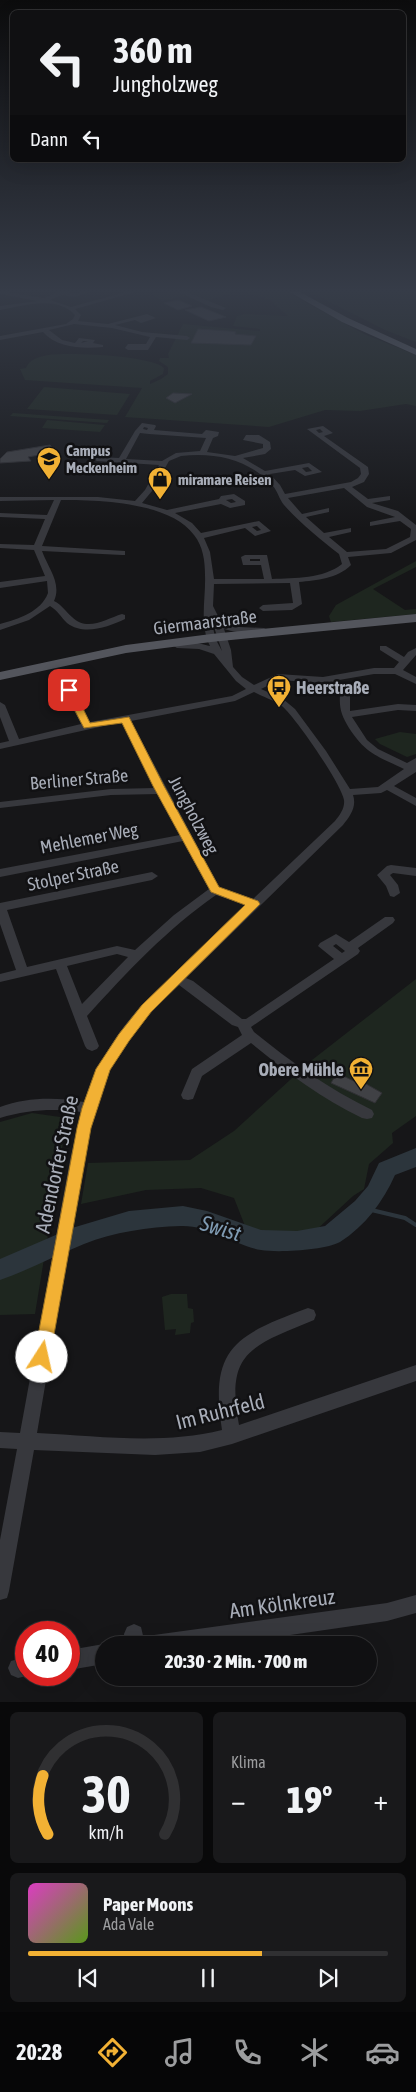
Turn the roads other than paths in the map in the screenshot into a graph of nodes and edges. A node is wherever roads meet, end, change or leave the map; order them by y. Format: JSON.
{"nodes":[{"id":1,"x":169,"y":434,"type":"junction"},
{"id":2,"x":317,"y":436,"type":"dead end"},
{"id":3,"x":166,"y":442,"type":"dead end"},
{"id":4,"x":265,"y":442,"type":"dead end"},
{"id":5,"x":203,"y":454,"type":"junction"},
{"id":6,"x":238,"y":458,"type":"junction"},
{"id":7,"x":97,"y":459,"type":"dead end"},
{"id":8,"x":122,"y":460,"type":"junction"},
{"id":9,"x":164,"y":463,"type":"junction"},
{"id":10,"x":297,"y":468,"type":"dead end"},
{"id":11,"x":264,"y":474,"type":"junction"},
{"id":12,"x":345,"y":485,"type":"junction"},
{"id":13,"x":282,"y":497,"type":"junction"},
{"id":14,"x":387,"y":498,"type":"dead end"},
{"id":15,"x":0,"y":499,"type":"edge"},
{"id":16,"x":58,"y":499,"type":"junction"},
{"id":17,"x":222,"y":501,"type":"dead end"},
{"id":18,"x":366,"y":502,"type":"junction"},
{"id":19,"x":137,"y":504,"type":"junction"},
{"id":20,"x":326,"y":510,"type":"dead end"},
{"id":21,"x":166,"y":512,"type":"junction"},
{"id":22,"x":0,"y":515,"type":"edge"},
{"id":23,"x":302,"y":516,"type":"junction"},
{"id":24,"x":50,"y":517,"type":"junction"},
{"id":25,"x":401,"y":518,"type":"junction"},
{"id":26,"x":373,"y":524,"type":"dead end"},
{"id":27,"x":248,"y":527,"type":"dead end"},
{"id":28,"x":348,"y":530,"type":"dead end"},
{"id":29,"x":200,"y":536,"type":"junction"},
{"id":30,"x":324,"y":536,"type":"junction"},
{"id":31,"x":0,"y":546,"type":"edge"},
{"id":32,"x":36,"y":547,"type":"junction"},
{"id":33,"x":122,"y":553,"type":"dead end"},
{"id":34,"x":345,"y":555,"type":"junction"},
{"id":35,"x":265,"y":563,"type":"dead end"},
{"id":36,"x":50,"y":578,"type":"junction"},
{"id":37,"x":268,"y":580,"type":"junction"},
{"id":38,"x":294,"y":580,"type":"junction"},
{"id":39,"x":209,"y":581,"type":"junction"},
{"id":40,"x":0,"y":585,"type":"edge"},
{"id":41,"x":48,"y":602,"type":"junction"},
{"id":42,"x":209,"y":606,"type":"junction"},
{"id":43,"x":263,"y":608,"type":"dead end"},
{"id":44,"x":122,"y":617,"type":"dead end"},
{"id":45,"x":416,"y":618,"type":"edge"},
{"id":46,"x":219,"y":624,"type":"junction"},
{"id":47,"x":0,"y":627,"type":"edge"},
{"id":48,"x":278,"y":631,"type":"junction"},
{"id":49,"x":217,"y":637,"type":"junction"},
{"id":50,"x":160,"y":645,"type":"junction"},
{"id":51,"x":383,"y":648,"type":"dead end"},
{"id":52,"x":416,"y":651,"type":"edge"},
{"id":53,"x":217,"y":652,"type":"junction"},
{"id":54,"x":405,"y":662,"type":"junction"},
{"id":55,"x":229,"y":666,"type":"junction"},
{"id":56,"x":397,"y":671,"type":"junction"},
{"id":57,"x":0,"y":676,"type":"edge"},
{"id":58,"x":334,"y":679,"type":"junction"},
{"id":59,"x":416,"y":681,"type":"edge"},
{"id":60,"x":255,"y":689,"type":"junction"},
{"id":61,"x":69,"y":690,"type":"dead end"},
{"id":62,"x":0,"y":705,"type":"edge"},
{"id":63,"x":416,"y":708,"type":"edge"},
{"id":64,"x":346,"y":715,"type":"junction"},
{"id":65,"x":125,"y":719,"type":"junction"},
{"id":66,"x":87,"y":726,"type":"junction"},
{"id":67,"x":15,"y":742,"type":"junction"},
{"id":68,"x":0,"y":746,"type":"edge"},
{"id":69,"x":414,"y":766,"type":"edge"},
{"id":70,"x":387,"y":786,"type":"junction"},
{"id":71,"x":161,"y":791,"type":"junction"},
{"id":72,"x":347,"y":792,"type":"junction"},
{"id":73,"x":416,"y":803,"type":"edge"},
{"id":74,"x":0,"y":805,"type":"edge"},
{"id":75,"x":185,"y":837,"type":"junction"},
{"id":76,"x":416,"y":872,"type":"edge"},
{"id":77,"x":0,"y":873,"type":"edge"},
{"id":78,"x":152,"y":876,"type":"dead end"},
{"id":79,"x":215,"y":890,"type":"junction"},
{"id":80,"x":394,"y":893,"type":"dead end"},
{"id":81,"x":254,"y":904,"type":"junction"},
{"id":82,"x":0,"y":907,"type":"edge"},
{"id":83,"x":389,"y":920,"type":"dead end"},
{"id":84,"x":349,"y":948,"type":"junction"},
{"id":85,"x":135,"y":954,"type":"junction"},
{"id":86,"x":342,"y":959,"type":"junction"},
{"id":87,"x":60,"y":963,"type":"junction"},
{"id":88,"x":23,"y":973,"type":"junction"},
{"id":89,"x":0,"y":978,"type":"edge"},
{"id":90,"x":176,"y":978,"type":"junction"},
{"id":91,"x":80,"y":1015,"type":"junction"},
{"id":92,"x":246,"y":1029,"type":"junction"},
{"id":93,"x":92,"y":1046,"type":"dead end"},
{"id":94,"x":188,"y":1095,"type":"dead end"},
{"id":95,"x":89,"y":1108,"type":"junction"},
{"id":96,"x":0,"y":1113,"type":"edge"},
{"id":97,"x":367,"y":1114,"type":"dead end"},
{"id":98,"x":308,"y":1315,"type":"dead end"},
{"id":99,"x":416,"y":1374,"type":"edge"},
{"id":100,"x":232,"y":1436,"type":"junction"},
{"id":101,"x":0,"y":1440,"type":"edge"},
{"id":102,"x":28,"y":1441,"type":"junction"},
{"id":103,"x":0,"y":1591,"type":"edge"},
{"id":104,"x":416,"y":1604,"type":"edge"},
{"id":105,"x":218,"y":1636,"type":"edge"},
{"id":106,"x":95,"y":1656,"type":"edge"},
{"id":107,"x":80,"y":1658,"type":"edge"}],
"edges":[{"from":1,"to":3,"type":"street"},
{"from":1,"to":5,"type":"street"},
{"from":1,"to":8,"type":"street"},
{"from":2,"to":12,"type":"street"},
{"from":4,"to":6,"type":"street"},
{"from":5,"to":6,"type":"street"},
{"from":5,"to":9,"type":"street"},
{"from":6,"to":11,"type":"street"},
{"from":7,"to":8,"type":"street"},
{"from":8,"to":9,"type":"street"},
{"from":9,"to":19,"type":"street"},
{"from":10,"to":11,"type":"street"},
{"from":11,"to":13,"type":"street"},
{"from":12,"to":13,"type":"street"},
{"from":12,"to":18,"type":"street"},
{"from":13,"to":23,"type":"street"},
{"from":14,"to":18,"type":"street"},
{"from":15,"to":16,"type":"street"},
{"from":16,"to":19,"type":"street"},
{"from":16,"to":24,"type":"street"},
{"from":17,"to":21,"type":"street"},
{"from":18,"to":25,"type":"street"},
{"from":19,"to":21,"type":"street"},
{"from":20,"to":23,"type":"street"},
{"from":21,"to":29,"type":"street"},
{"from":22,"to":24,"type":"street"},
{"from":23,"to":30,"type":"street"},
{"from":24,"to":32,"type":"street"},
{"from":25,"to":26,"type":"street"},
{"from":25,"to":34,"type":"street"},
{"from":27,"to":29,"type":"street"},
{"from":28,"to":30,"type":"street"},
{"from":29,"to":39,"type":"street"},
{"from":30,"to":34,"type":"street"},
{"from":31,"to":32,"type":"street"},
{"from":32,"to":33,"type":"street"},
{"from":32,"to":36,"type":"street"},
{"from":34,"to":38,"type":"street"},
{"from":35,"to":37,"type":"street"},
{"from":36,"to":40,"type":"street"},
{"from":36,"to":41,"type":"street"},
{"from":37,"to":38,"type":"street"},
{"from":37,"to":39,"type":"street"},
{"from":38,"to":43,"type":"street"},
{"from":39,"to":42,"type":"street"},
{"from":41,"to":44,"type":"street"},
{"from":41,"to":47,"type":"street"},
{"from":42,"to":46,"type":"street"},
{"from":42,"to":49,"type":"street"},
{"from":45,"to":48,"type":"main road","name":"Giermaarstraße"},
{"from":46,"to":48,"type":"street"},
{"from":46,"to":49,"type":"street"},
{"from":48,"to":49,"type":"main road","name":"Giermaarstraße"},
{"from":49,"to":50,"type":"main road","name":"Giermaarstraße"},
{"from":49,"to":53,"type":"street"},
{"from":49,"to":55,"type":"street"},
{"from":50,"to":53,"type":"street"},
{"from":50,"to":57,"type":"main road","name":"Giermaarstraße"},
{"from":51,"to":54,"type":"street"},
{"from":52,"to":54,"type":"street"},
{"from":53,"to":55,"type":"street"},
{"from":54,"to":56,"type":"street"},
{"from":55,"to":60,"type":"street"},
{"from":56,"to":58,"type":"street"},
{"from":56,"to":59,"type":"street"},
{"from":58,"to":60,"type":"street"},
{"from":58,"to":64,"type":"street"},
{"from":60,"to":65,"type":"street"},
{"from":60,"to":72,"type":"street"},
{"from":61,"to":66,"type":"street"},
{"from":62,"to":67,"type":"street"},
{"from":63,"to":64,"type":"street"},
{"from":64,"to":69,"type":"street"},
{"from":65,"to":66,"type":"street"},
{"from":65,"to":71,"type":"street","name":"Jungholzweg"},
{"from":66,"to":67,"type":"street"},
{"from":67,"to":68,"type":"street"},
{"from":69,"to":70,"type":"street"},
{"from":70,"to":72,"type":"street"},
{"from":70,"to":73,"type":"street"},
{"from":71,"to":74,"type":"street","name":"Berliner Straße"},
{"from":71,"to":75,"type":"street","name":"Jungholzweg"},
{"from":72,"to":81,"type":"street","name":"Adendorfer Straße"},
{"from":75,"to":77,"type":"street","name":"Mehlemer Weg"},
{"from":75,"to":79,"type":"street","name":"Jungholzweg"},
{"from":76,"to":80,"type":"street"},
{"from":78,"to":82,"type":"street","name":"Stolper Straße"},
{"from":79,"to":81,"type":"street"},
{"from":79,"to":85,"type":"street"},
{"from":81,"to":90,"type":"street","name":"Adendorfer Straße"},
{"from":82,"to":88,"type":"street"},
{"from":83,"to":84,"type":"street"},
{"from":84,"to":86,"type":"street"},
{"from":84,"to":86,"type":"street"},
{"from":85,"to":87,"type":"street"},
{"from":85,"to":91,"type":"street"},
{"from":86,"to":92,"type":"street"},
{"from":87,"to":88,"type":"street"},
{"from":87,"to":91,"type":"street"},
{"from":88,"to":89,"type":"street"},
{"from":90,"to":92,"type":"street"},
{"from":90,"to":95,"type":"street","name":"Adendorfer Straße"},
{"from":91,"to":93,"type":"street"},
{"from":92,"to":94,"type":"street"},
{"from":92,"to":97,"type":"street"},
{"from":95,"to":96,"type":"street"},
{"from":95,"to":102,"type":"street","name":"Adendorfer Straße"},
{"from":98,"to":100,"type":"street"},
{"from":99,"to":100,"type":"street","name":"Im Ruhrfeld"},
{"from":100,"to":102,"type":"street","name":"Im Ruhrfeld"},
{"from":101,"to":102,"type":"street","name":"Im Ruhrfeld"},
{"from":102,"to":103,"type":"street","name":"Adendorfer Straße"},
{"from":104,"to":105,"type":"street","name":"Am Kölnkreuz"},
{"from":106,"to":107,"type":"street"}]}
